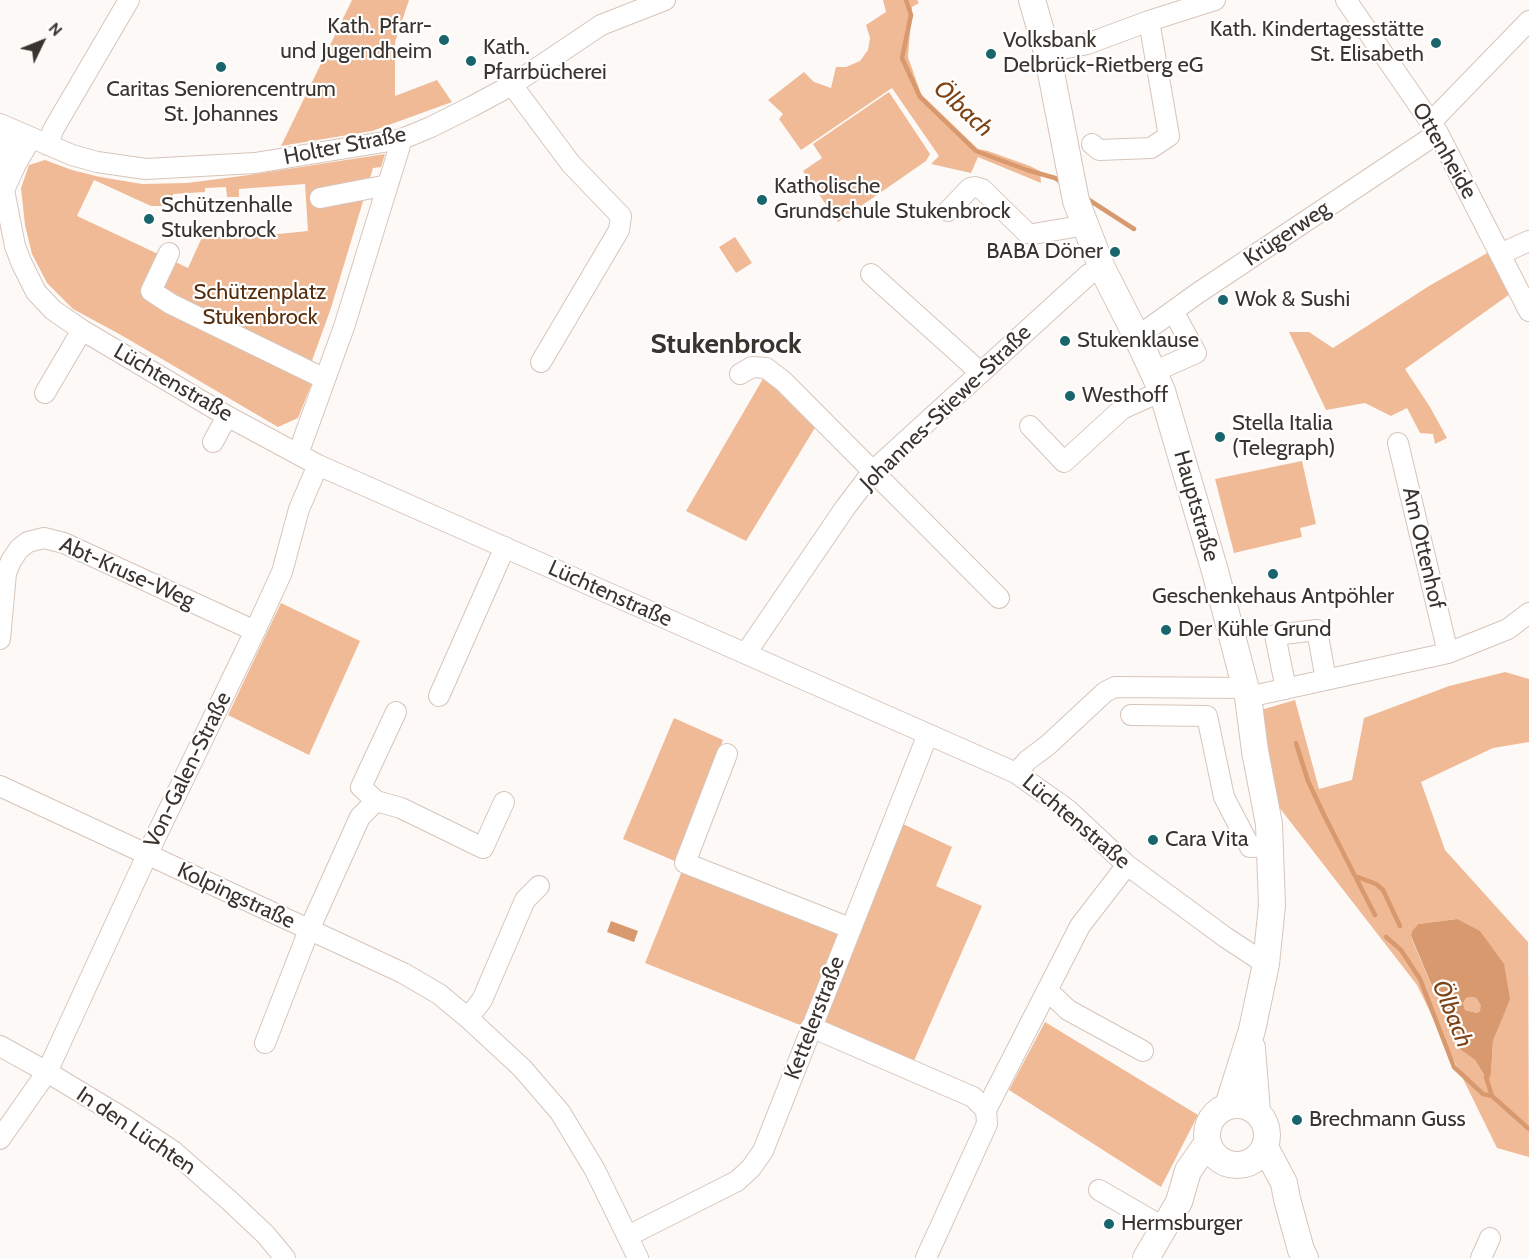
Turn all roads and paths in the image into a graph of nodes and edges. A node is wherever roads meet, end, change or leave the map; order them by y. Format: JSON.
{"nodes":[{"id":1,"x":129,"y":0,"type":"edge"},
{"id":2,"x":665,"y":0,"type":"edge"},
{"id":3,"x":1032,"y":0,"type":"edge"},
{"id":4,"x":1215,"y":0,"type":"edge"},
{"id":5,"x":1346,"y":0,"type":"edge"},
{"id":6,"x":1149,"y":21,"type":"junction"},
{"id":7,"x":1529,"y":21,"type":"edge"},
{"id":8,"x":1047,"y":52,"type":"junction"},
{"id":9,"x":512,"y":85,"type":"junction"},
{"id":10,"x":5,"y":126,"type":"edge"},
{"id":11,"x":1435,"y":127,"type":"junction"},
{"id":12,"x":402,"y":138,"type":"junction"},
{"id":13,"x":39,"y":142,"type":"junction"},
{"id":14,"x":1092,"y":144,"type":"dead end"},
{"id":15,"x":388,"y":185,"type":"junction"},
{"id":16,"x":3,"y":195,"type":"edge"},
{"id":17,"x":320,"y":198,"type":"dead end"},
{"id":18,"x":948,"y":211,"type":"dead end"},
{"id":19,"x":1086,"y":225,"type":"junction"},
{"id":20,"x":5,"y":230,"type":"edge"},
{"id":21,"x":1529,"y":240,"type":"edge"},
{"id":22,"x":169,"y":253,"type":"dead end"},
{"id":23,"x":1500,"y":254,"type":"junction"},
{"id":24,"x":1102,"y":268,"type":"junction"},
{"id":25,"x":871,"y":274,"type":"dead end"},
{"id":26,"x":1173,"y":311,"type":"junction"},
{"id":27,"x":1529,"y":311,"type":"edge"},
{"id":28,"x":82,"y":330,"type":"junction"},
{"id":29,"x":1137,"y":337,"type":"junction"},
{"id":30,"x":541,"y":362,"type":"dead end"},
{"id":31,"x":981,"y":373,"type":"junction"},
{"id":32,"x":740,"y":374,"type":"dead end"},
{"id":33,"x":325,"y":379,"type":"junction"},
{"id":34,"x":1158,"y":381,"type":"junction"},
{"id":35,"x":45,"y":393,"type":"dead end"},
{"id":36,"x":228,"y":416,"type":"junction"},
{"id":37,"x":1030,"y":426,"type":"dead end"},
{"id":38,"x":213,"y":442,"type":"dead end"},
{"id":39,"x":1398,"y":443,"type":"dead end"},
{"id":40,"x":298,"y":454,"type":"junction"},
{"id":41,"x":318,"y":465,"type":"junction"},
{"id":42,"x":873,"y":471,"type":"junction"},
{"id":43,"x":509,"y":549,"type":"junction"},
{"id":44,"x":999,"y":598,"type":"dead end"},
{"id":45,"x":1529,"y":613,"type":"edge"},
{"id":46,"x":255,"y":631,"type":"junction"},
{"id":47,"x":477,"y":635,"type":"dead end"},
{"id":48,"x":0,"y":639,"type":"edge"},
{"id":49,"x":746,"y":653,"type":"junction"},
{"id":50,"x":1448,"y":653,"type":"junction"},
{"id":51,"x":1326,"y":680,"type":"junction"},
{"id":52,"x":1210,"y":689,"type":"junction"},
{"id":53,"x":1286,"y":689,"type":"junction"},
{"id":54,"x":1247,"y":693,"type":"junction"},
{"id":55,"x":439,"y":696,"type":"dead end"},
{"id":56,"x":396,"y":712,"type":"dead end"},
{"id":57,"x":1131,"y":715,"type":"dead end"},
{"id":58,"x":1207,"y":716,"type":"junction"},
{"id":59,"x":928,"y":734,"type":"junction"},
{"id":60,"x":727,"y":754,"type":"dead end"},
{"id":61,"x":1016,"y":772,"type":"junction"},
{"id":62,"x":0,"y":786,"type":"edge"},
{"id":63,"x":376,"y":801,"type":"junction"},
{"id":64,"x":504,"y":802,"type":"dead end"},
{"id":65,"x":1270,"y":846,"type":"junction"},
{"id":66,"x":147,"y":855,"type":"junction"},
{"id":67,"x":1127,"y":865,"type":"junction"},
{"id":68,"x":539,"y":886,"type":"dead end"},
{"id":69,"x":850,"y":928,"type":"junction"},
{"id":70,"x":309,"y":930,"type":"junction"},
{"id":71,"x":1266,"y":964,"type":"junction"},
{"id":72,"x":1047,"y":990,"type":"junction"},
{"id":73,"x":468,"y":1018,"type":"junction"},
{"id":74,"x":811,"y":1027,"type":"junction"},
{"id":75,"x":1252,"y":1030,"type":"junction"},
{"id":76,"x":265,"y":1043,"type":"dead end"},
{"id":77,"x":0,"y":1046,"type":"edge"},
{"id":78,"x":1143,"y":1052,"type":"dead end"},
{"id":79,"x":47,"y":1072,"type":"junction"},
{"id":80,"x":1227,"y":1106,"type":"junction"},
{"id":81,"x":986,"y":1110,"type":"junction"},
{"id":82,"x":1257,"y":1112,"type":"junction"},
{"id":83,"x":0,"y":1139,"type":"edge"},
{"id":84,"x":1208,"y":1142,"type":"junction"},
{"id":85,"x":1265,"y":1147,"type":"junction"},
{"id":86,"x":1233,"y":1164,"type":"junction"},
{"id":87,"x":1099,"y":1190,"type":"dead end"},
{"id":88,"x":1287,"y":1198,"type":"junction"},
{"id":89,"x":1179,"y":1202,"type":"junction"},
{"id":90,"x":1163,"y":1227,"type":"junction"},
{"id":91,"x":628,"y":1236,"type":"junction"},
{"id":92,"x":1490,"y":1238,"type":"dead end"},
{"id":93,"x":285,"y":1258,"type":"edge"},
{"id":94,"x":638,"y":1258,"type":"edge"},
{"id":95,"x":926,"y":1258,"type":"edge"},
{"id":96,"x":1146,"y":1258,"type":"edge"},
{"id":97,"x":1305,"y":1258,"type":"edge"},
{"id":98,"x":1481,"y":1258,"type":"edge"}],
"edges":[{"from":1,"to":13,"type":"street"},
{"from":2,"to":9,"type":"street","name":"Holter Straße"},
{"from":3,"to":8,"type":"main road","name":"Hauptstraße"},
{"from":4,"to":6,"type":"street"},
{"from":5,"to":11,"type":"street","name":"Ottenheide"},
{"from":6,"to":8,"type":"street"},
{"from":6,"to":14,"type":"street"},
{"from":7,"to":11,"type":"street","name":"Krügerweg"},
{"from":8,"to":19,"type":"main road","name":"Hauptstraße"},
{"from":9,"to":12,"type":"street","name":"Holter Straße"},
{"from":9,"to":30,"type":"street"},
{"from":10,"to":13,"type":"street","name":"Holter Straße"},
{"from":10,"to":16,"type":"street","name":"Lüchtenstraße"},
{"from":11,"to":23,"type":"street","name":"Ottenheide"},
{"from":11,"to":26,"type":"street","name":"Krügerweg"},
{"from":12,"to":13,"type":"street","name":"Holter Straße"},
{"from":12,"to":15,"type":"street"},
{"from":13,"to":16,"type":"street"},
{"from":15,"to":17,"type":"street"},
{"from":15,"to":33,"type":"street"},
{"from":16,"to":20,"type":"street","name":"Lüchtenstraße"},
{"from":18,"to":19,"type":"street"},
{"from":19,"to":24,"type":"main road","name":"Hauptstraße"},
{"from":20,"to":28,"type":"street","name":"Lüchtenstraße"},
{"from":21,"to":23,"type":"street"},
{"from":22,"to":33,"type":"street"},
{"from":23,"to":27,"type":"street","name":"Ottenheide"},
{"from":24,"to":29,"type":"main road","name":"Hauptstraße"},
{"from":24,"to":31,"type":"street","name":"Johannes-Stiewe-Straße"},
{"from":25,"to":31,"type":"street"},
{"from":26,"to":29,"type":"street","name":"Krügerweg"},
{"from":26,"to":34,"type":"street"},
{"from":28,"to":35,"type":"street"},
{"from":28,"to":36,"type":"street","name":"Lüchtenstraße"},
{"from":29,"to":34,"type":"main road","name":"Hauptstraße"},
{"from":31,"to":42,"type":"street","name":"Johannes-Stiewe-Straße"},
{"from":32,"to":42,"type":"street"},
{"from":33,"to":40,"type":"street"},
{"from":34,"to":37,"type":"street"},
{"from":34,"to":54,"type":"main road","name":"Hauptstraße"},
{"from":36,"to":38,"type":"street"},
{"from":36,"to":40,"type":"street","name":"Lüchtenstraße"},
{"from":39,"to":50,"type":"street","name":"Am Ottenhof"},
{"from":40,"to":41,"type":"street","name":"Lüchtenstraße"},
{"from":41,"to":43,"type":"street","name":"Lüchtenstraße"},
{"from":41,"to":46,"type":"street","name":"Von-Galen-Straße"},
{"from":42,"to":44,"type":"street"},
{"from":42,"to":49,"type":"street","name":"Johannes-Stiewe-Straße"},
{"from":43,"to":47,"type":"street"},
{"from":43,"to":49,"type":"street","name":"Lüchtenstraße"},
{"from":43,"to":55,"type":"street"},
{"from":45,"to":50,"type":"street"},
{"from":46,"to":48,"type":"street","name":"Abt-Kruse-Weg"},
{"from":46,"to":66,"type":"street","name":"Von-Galen-Straße"},
{"from":49,"to":59,"type":"street","name":"Lüchtenstraße"},
{"from":50,"to":51,"type":"street"},
{"from":51,"to":53,"type":"street"},
{"from":51,"to":53,"type":"street"},
{"from":52,"to":54,"type":"street"},
{"from":52,"to":58,"type":"street"},
{"from":52,"to":61,"type":"street"},
{"from":53,"to":54,"type":"street"},
{"from":54,"to":65,"type":"main road","name":"Hauptstraße"},
{"from":56,"to":63,"type":"street"},
{"from":57,"to":58,"type":"street"},
{"from":58,"to":65,"type":"street"},
{"from":59,"to":61,"type":"street","name":"Lüchtenstraße"},
{"from":59,"to":69,"type":"street","name":"Kettelerstraße"},
{"from":60,"to":69,"type":"street"},
{"from":61,"to":67,"type":"street","name":"Lüchtenstraße"},
{"from":62,"to":66,"type":"street","name":"Kolpingstraße"},
{"from":63,"to":64,"type":"street"},
{"from":63,"to":70,"type":"street","name":"Kolpingstraße"},
{"from":65,"to":71,"type":"main road","name":"Hauptstraße"},
{"from":66,"to":70,"type":"street","name":"Kolpingstraße"},
{"from":66,"to":79,"type":"street","name":"Von-Galen-Straße"},
{"from":67,"to":71,"type":"street","name":"Lüchtenstraße"},
{"from":67,"to":72,"type":"street"},
{"from":68,"to":73,"type":"street"},
{"from":69,"to":74,"type":"street","name":"Kettelerstraße"},
{"from":70,"to":73,"type":"street","name":"Kolpingstraße"},
{"from":70,"to":76,"type":"street"},
{"from":71,"to":75,"type":"main road","name":"Hauptstraße"},
{"from":72,"to":78,"type":"street"},
{"from":72,"to":81,"type":"street"},
{"from":73,"to":91,"type":"street","name":"Kolpingstraße"},
{"from":74,"to":81,"type":"street"},
{"from":74,"to":91,"type":"street","name":"Kettelerstraße"},
{"from":75,"to":80,"type":"main road","name":"Hauptstraße"},
{"from":75,"to":82,"type":"main road","name":"Hauptstraße"},
{"from":77,"to":79,"type":"street","name":"In den Lüchten"},
{"from":79,"to":83,"type":"street","name":"Von-Galen-Straße"},
{"from":79,"to":93,"type":"street","name":"In den Lüchten"},
{"from":80,"to":82,"type":"main road"},
{"from":80,"to":84,"type":"main road"},
{"from":81,"to":95,"type":"street"},
{"from":82,"to":85,"type":"main road"},
{"from":84,"to":86,"type":"main road"},
{"from":84,"to":89,"type":"main road"},
{"from":85,"to":86,"type":"main road"},
{"from":85,"to":88,"type":"main road"},
{"from":86,"to":88,"type":"main road"},
{"from":86,"to":89,"type":"main road"},
{"from":87,"to":90,"type":"street"},
{"from":88,"to":97,"type":"main road"},
{"from":89,"to":90,"type":"main road"},
{"from":90,"to":96,"type":"main road"},
{"from":91,"to":94,"type":"street","name":"Kolpingstraße"},
{"from":92,"to":98,"type":"street"}]}
